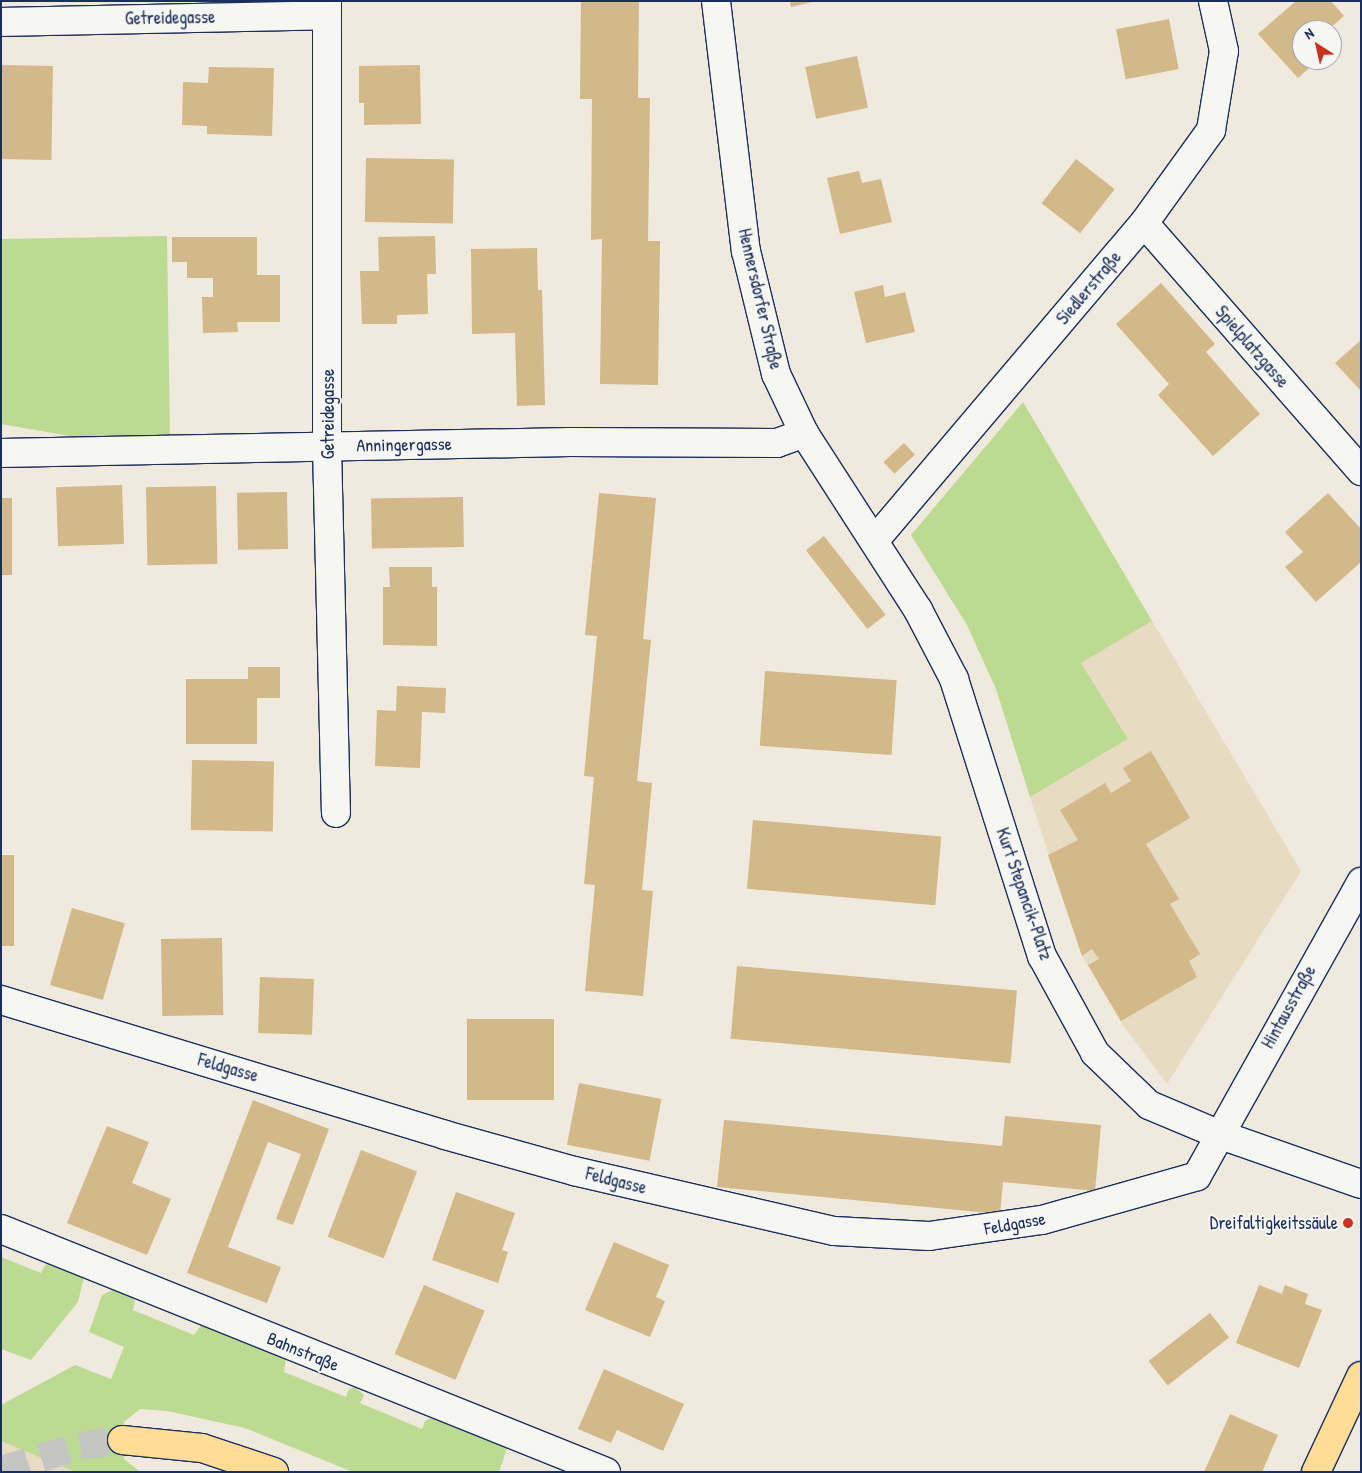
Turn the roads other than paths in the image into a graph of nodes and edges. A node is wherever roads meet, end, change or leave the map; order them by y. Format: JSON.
{"nodes":[{"id":1,"x":716,"y":1,"type":"edge"},
{"id":2,"x":1212,"y":1,"type":"edge"},
{"id":3,"x":327,"y":8,"type":"edge"},
{"id":4,"x":9,"y":15,"type":"edge"},
{"id":5,"x":1144,"y":223,"type":"junction"},
{"id":6,"x":804,"y":433,"type":"junction"},
{"id":7,"x":328,"y":447,"type":"junction"},
{"id":8,"x":1,"y":453,"type":"edge"},
{"id":9,"x":1361,"y":471,"type":"edge"},
{"id":10,"x":875,"y":540,"type":"junction"},
{"id":11,"x":336,"y":813,"type":"dead end"},
{"id":12,"x":1361,"y":882,"type":"edge"},
{"id":13,"x":1,"y":1000,"type":"edge"},
{"id":14,"x":1218,"y":1134,"type":"junction"},
{"id":15,"x":1361,"y":1184,"type":"edge"},
{"id":16,"x":1,"y":1229,"type":"edge"},
{"id":17,"x":1361,"y":1376,"type":"edge"},
{"id":18,"x":122,"y":1440,"type":"tunnel mouth"},
{"id":19,"x":274,"y":1472,"type":"edge"},
{"id":20,"x":606,"y":1472,"type":"edge"},
{"id":21,"x":1316,"y":1472,"type":"edge"}],
"edges":[{"from":1,"to":6,"type":"street","name":"Hennersdorfer Straße"},
{"from":2,"to":5,"type":"street","name":"Siedlerstraße"},
{"from":3,"to":4,"type":"street","name":"Getreidegasse"},
{"from":3,"to":7,"type":"street","name":"Getreidegasse"},
{"from":5,"to":9,"type":"street","name":"Spielplatzgasse"},
{"from":5,"to":10,"type":"street","name":"Siedlerstraße"},
{"from":6,"to":7,"type":"street","name":"Anningergasse"},
{"from":6,"to":10,"type":"street","name":"Hennersdorfer Straße"},
{"from":7,"to":8,"type":"street","name":"Anningergasse"},
{"from":7,"to":11,"type":"street","name":"Getreidegasse"},
{"from":10,"to":14,"type":"street","name":"Kurt Stepancik-Platz"},
{"from":12,"to":14,"type":"street","name":"Hintausstraße"},
{"from":13,"to":14,"type":"street","name":"Feldgasse"},
{"from":14,"to":15,"type":"street","name":"Kurt Stepancik-Platz"},
{"from":16,"to":20,"type":"street","name":"Bahnstraße"},
{"from":17,"to":21,"type":"main road"},
{"from":18,"to":19,"type":"main road"}]}
